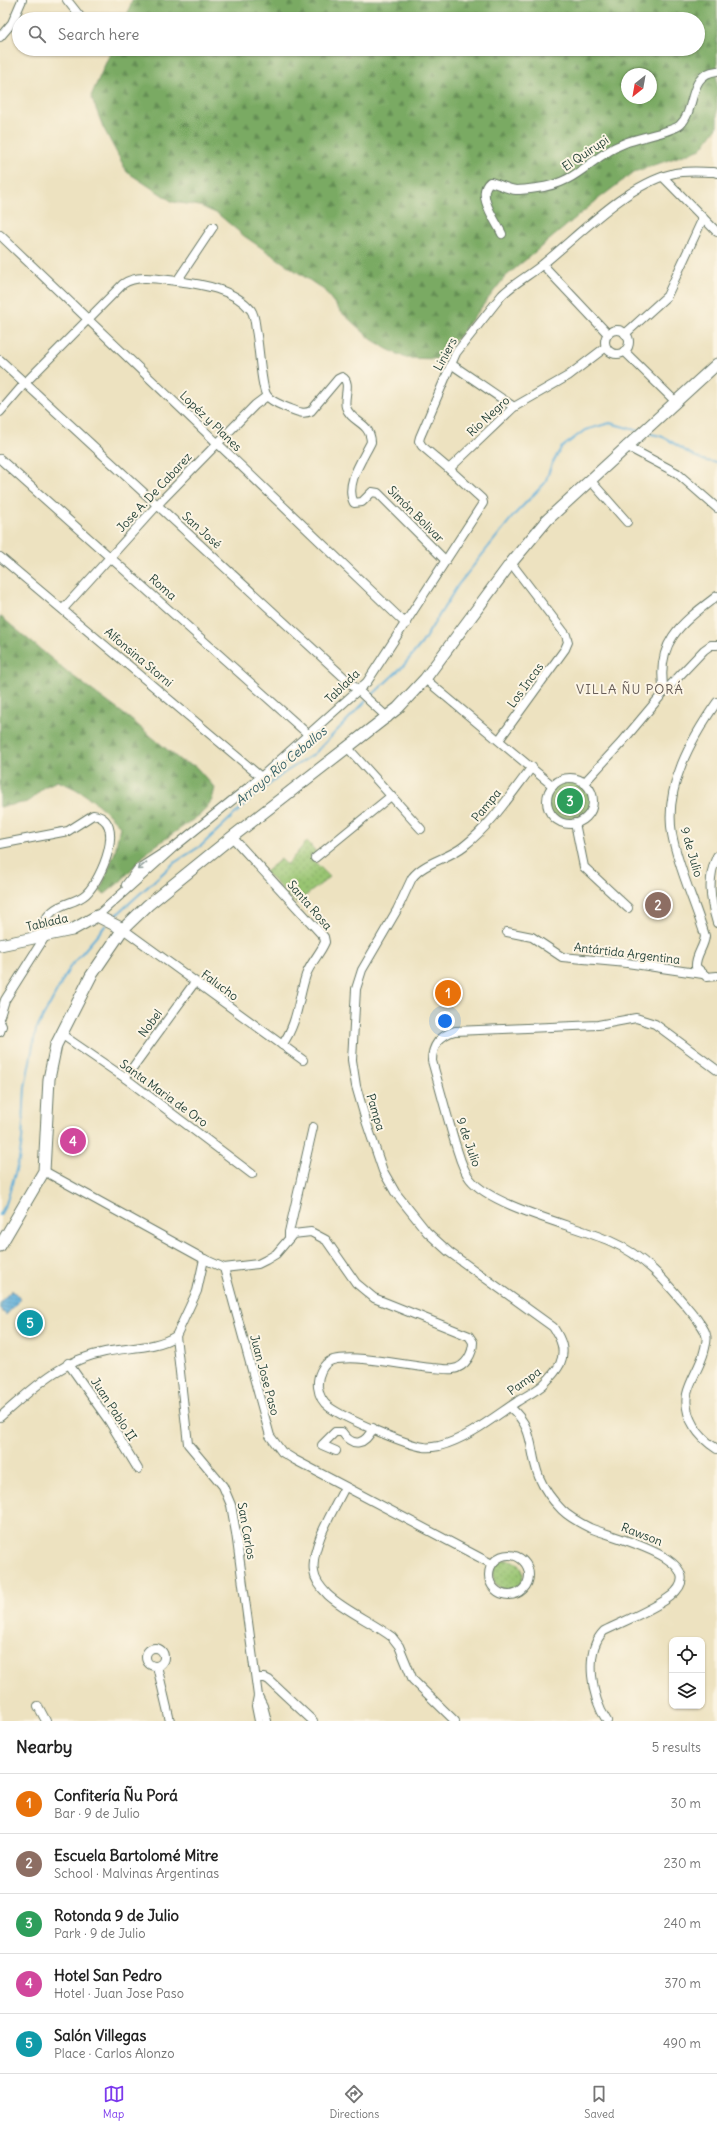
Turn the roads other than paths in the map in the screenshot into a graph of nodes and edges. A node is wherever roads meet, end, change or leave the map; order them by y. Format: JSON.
{"nodes":[{"id":1,"x":22,"y":0,"type":"edge"},
{"id":2,"x":67,"y":0,"type":"edge"},
{"id":3,"x":17,"y":12,"type":"edge"},
{"id":4,"x":76,"y":12,"type":"edge"},
{"id":5,"x":12,"y":23,"type":"edge"},
{"id":6,"x":0,"y":36,"type":"edge"},
{"id":7,"x":717,"y":72,"type":"edge"},
{"id":8,"x":717,"y":173,"type":"edge"},
{"id":9,"x":663,"y":177,"type":"junction"},
{"id":10,"x":703,"y":218,"type":"junction"},
{"id":11,"x":213,"y":227,"type":"dead end"},
{"id":12,"x":717,"y":232,"type":"edge"},
{"id":13,"x":502,"y":234,"type":"dead end"},
{"id":14,"x":0,"y":235,"type":"edge"},
{"id":15,"x":543,"y":265,"type":"junction"},
{"id":16,"x":177,"y":281,"type":"junction"},
{"id":17,"x":87,"y":320,"type":"junction"},
{"id":18,"x":608,"y":334,"type":"junction"},
{"id":19,"x":625,"y":334,"type":"junction"},
{"id":20,"x":606,"y":347,"type":"junction"},
{"id":21,"x":624,"y":351,"type":"junction"},
{"id":22,"x":0,"y":360,"type":"edge"},
{"id":23,"x":452,"y":364,"type":"junction"},
{"id":24,"x":717,"y":364,"type":"edge"},
{"id":25,"x":25,"y":383,"type":"junction"},
{"id":26,"x":267,"y":396,"type":"junction"},
{"id":27,"x":676,"y":402,"type":"junction"},
{"id":28,"x":514,"y":407,"type":"junction"},
{"id":29,"x":0,"y":412,"type":"edge"},
{"id":30,"x":216,"y":443,"type":"junction"},
{"id":31,"x":629,"y":443,"type":"junction"},
{"id":32,"x":0,"y":459,"type":"edge"},
{"id":33,"x":450,"y":470,"type":"junction"},
{"id":34,"x":590,"y":480,"type":"junction"},
{"id":35,"x":157,"y":506,"type":"junction"},
{"id":36,"x":717,"y":508,"type":"edge"},
{"id":37,"x":627,"y":522,"type":"dead end"},
{"id":38,"x":0,"y":557,"type":"edge"},
{"id":39,"x":111,"y":557,"type":"junction"},
{"id":40,"x":445,"y":560,"type":"junction"},
{"id":41,"x":511,"y":564,"type":"junction"},
{"id":42,"x":717,"y":596,"type":"edge"},
{"id":43,"x":63,"y":609,"type":"junction"},
{"id":44,"x":406,"y":624,"type":"junction"},
{"id":45,"x":717,"y":645,"type":"edge"},
{"id":46,"x":425,"y":679,"type":"junction"},
{"id":47,"x":361,"y":692,"type":"junction"},
{"id":48,"x":664,"y":692,"type":"junction"},
{"id":49,"x":717,"y":702,"type":"edge"},
{"id":50,"x":388,"y":718,"type":"junction"},
{"id":51,"x":308,"y":734,"type":"junction"},
{"id":52,"x":499,"y":740,"type":"junction"},
{"id":53,"x":347,"y":747,"type":"junction"},
{"id":54,"x":532,"y":767,"type":"junction"},
{"id":55,"x":261,"y":777,"type":"junction"},
{"id":56,"x":584,"y":783,"type":"junction"},
{"id":57,"x":553,"y":786,"type":"junction"},
{"id":58,"x":391,"y":796,"type":"junction"},
{"id":59,"x":575,"y":823,"type":"junction"},
{"id":60,"x":421,"y":829,"type":"dead end"},
{"id":61,"x":232,"y":837,"type":"junction"},
{"id":62,"x":0,"y":844,"type":"edge"},
{"id":63,"x":717,"y":856,"type":"edge"},
{"id":64,"x":315,"y":858,"type":"dead end"},
{"id":65,"x":628,"y":908,"type":"dead end"},
{"id":66,"x":100,"y":917,"type":"junction"},
{"id":67,"x":717,"y":923,"type":"edge"},
{"id":68,"x":119,"y":927,"type":"junction"},
{"id":69,"x":506,"y":932,"type":"dead end"},
{"id":70,"x":42,"y":937,"type":"junction"},
{"id":71,"x":0,"y":945,"type":"edge"},
{"id":72,"x":703,"y":974,"type":"junction"},
{"id":73,"x":717,"y":976,"type":"edge"},
{"id":74,"x":195,"y":982,"type":"junction"},
{"id":75,"x":0,"y":1016,"type":"edge"},
{"id":76,"x":0,"y":1022,"type":"edge"},
{"id":77,"x":0,"y":1032,"type":"edge"},
{"id":78,"x":61,"y":1034,"type":"junction"},
{"id":79,"x":282,"y":1045,"type":"junction"},
{"id":80,"x":303,"y":1060,"type":"dead end"},
{"id":81,"x":717,"y":1070,"type":"edge"},
{"id":82,"x":125,"y":1078,"type":"junction"},
{"id":83,"x":313,"y":1127,"type":"dead end"},
{"id":84,"x":44,"y":1171,"type":"junction"},
{"id":85,"x":252,"y":1174,"type":"dead end"},
{"id":86,"x":289,"y":1238,"type":"junction"},
{"id":87,"x":0,"y":1246,"type":"edge"},
{"id":88,"x":204,"y":1259,"type":"junction"},
{"id":89,"x":224,"y":1268,"type":"junction"},
{"id":90,"x":176,"y":1336,"type":"junction"},
{"id":91,"x":68,"y":1363,"type":"junction"},
{"id":92,"x":510,"y":1407,"type":"junction"},
{"id":93,"x":0,"y":1417,"type":"edge"},
{"id":94,"x":373,"y":1428,"type":"junction"},
{"id":95,"x":717,"y":1449,"type":"edge"},
{"id":96,"x":336,"y":1451,"type":"dead end"},
{"id":97,"x":138,"y":1469,"type":"dead end"},
{"id":98,"x":345,"y":1487,"type":"junction"},
{"id":99,"x":492,"y":1564,"type":"junction"},
{"id":100,"x":157,"y":1666,"type":"dead end"},
{"id":101,"x":256,"y":1678,"type":"junction"},
{"id":102,"x":258,"y":1696,"type":"junction"},
{"id":103,"x":38,"y":1706,"type":"dead end"},
{"id":104,"x":46,"y":1721,"type":"edge"},
{"id":105,"x":170,"y":1721,"type":"edge"},
{"id":106,"x":260,"y":1721,"type":"edge"},
{"id":107,"x":267,"y":1721,"type":"edge"},
{"id":108,"x":314,"y":1721,"type":"edge"},
{"id":109,"x":455,"y":1721,"type":"edge"},
{"id":110,"x":607,"y":1721,"type":"edge"}],
"edges":[{"from":1,"to":3,"type":"street"},
{"from":2,"to":4,"type":"street"},
{"from":5,"to":6,"type":"street"},
{"from":7,"to":13,"type":"street","name":"El Quirupi"},
{"from":8,"to":9,"type":"street","name":"Liniers"},
{"from":9,"to":10,"type":"street"},
{"from":9,"to":15,"type":"street","name":"Liniers"},
{"from":10,"to":12,"type":"street"},
{"from":10,"to":19,"type":"street"},
{"from":11,"to":16,"type":"street"},
{"from":14,"to":17,"type":"street","name":"Lopéz y Planes"},
{"from":15,"to":18,"type":"street"},
{"from":15,"to":23,"type":"street","name":"Liniers"},
{"from":16,"to":17,"type":"street"},
{"from":16,"to":26,"type":"street"},
{"from":17,"to":25,"type":"street"},
{"from":17,"to":30,"type":"street","name":"Lopéz y Planes"},
{"from":18,"to":19,"type":"street"},
{"from":18,"to":20,"type":"street"},
{"from":19,"to":21,"type":"street"},
{"from":20,"to":21,"type":"street"},
{"from":20,"to":28,"type":"street","name":"Río Negro"},
{"from":21,"to":27,"type":"street"},
{"from":22,"to":25,"type":"street","name":"San José"},
{"from":23,"to":28,"type":"street"},
{"from":23,"to":33,"type":"street","name":"Liniers"},
{"from":24,"to":27,"type":"main road"},
{"from":25,"to":29,"type":"street"},
{"from":25,"to":35,"type":"street","name":"San José"},
{"from":26,"to":30,"type":"street","name":"Jose A. De Cabarez"},
{"from":26,"to":40,"type":"street","name":"Simón Bolivar"},
{"from":27,"to":31,"type":"main road"},
{"from":28,"to":33,"type":"street","name":"Río Negro"},
{"from":30,"to":35,"type":"street","name":"Jose A. De Cabarez"},
{"from":30,"to":44,"type":"street","name":"Lopéz y Planes"},
{"from":31,"to":34,"type":"main road"},
{"from":31,"to":36,"type":"street"},
{"from":32,"to":39,"type":"street","name":"Roma"},
{"from":33,"to":40,"type":"street","name":"Tablada"},
{"from":34,"to":37,"type":"street"},
{"from":34,"to":41,"type":"main road"},
{"from":35,"to":39,"type":"street","name":"Jose A. De Cabarez"},
{"from":35,"to":47,"type":"street","name":"San José"},
{"from":38,"to":43,"type":"street","name":"Alfonsina Storni"},
{"from":39,"to":43,"type":"street","name":"Jose A. De Cabarez"},
{"from":39,"to":51,"type":"street","name":"Roma"},
{"from":40,"to":44,"type":"street","name":"Tablada"},
{"from":41,"to":46,"type":"main road"},
{"from":41,"to":52,"type":"street","name":"Los Incas"},
{"from":42,"to":48,"type":"street"},
{"from":43,"to":55,"type":"street","name":"Alfonsina Storni"},
{"from":44,"to":47,"type":"street","name":"Tablada"},
{"from":45,"to":48,"type":"street"},
{"from":46,"to":50,"type":"main road"},
{"from":46,"to":52,"type":"street"},
{"from":47,"to":50,"type":"street","name":"San José"},
{"from":47,"to":51,"type":"street","name":"Tablada"},
{"from":48,"to":56,"type":"street"},
{"from":49,"to":72,"type":"street","name":"9 de Julio"},
{"from":50,"to":53,"type":"main road"},
{"from":51,"to":55,"type":"street","name":"Tablada"},
{"from":52,"to":54,"type":"street"},
{"from":53,"to":58,"type":"street"},
{"from":53,"to":61,"type":"main road"},
{"from":54,"to":57,"type":"street"},
{"from":54,"to":92,"type":"street","name":"Pampa"},
{"from":55,"to":66,"type":"street","name":"Tablada"},
{"from":56,"to":57,"type":"street"},
{"from":56,"to":59,"type":"street"},
{"from":57,"to":59,"type":"street"},
{"from":58,"to":60,"type":"street"},
{"from":58,"to":64,"type":"street"},
{"from":59,"to":65,"type":"street"},
{"from":61,"to":68,"type":"main road"},
{"from":61,"to":79,"type":"street","name":"Santa Rosa"},
{"from":62,"to":70,"type":"street"},
{"from":63,"to":67,"type":"street","name":"9 de Julio"},
{"from":66,"to":68,"type":"main road"},
{"from":66,"to":70,"type":"main road","name":"Tablada"},
{"from":68,"to":74,"type":"street","name":"Falucho"},
{"from":68,"to":78,"type":"main road"},
{"from":69,"to":72,"type":"street","name":"Antártida Argentina"},
{"from":70,"to":71,"type":"main road","name":"Tablada"},
{"from":70,"to":75,"type":"street"},
{"from":72,"to":73,"type":"street"},
{"from":74,"to":79,"type":"street","name":"Falucho"},
{"from":74,"to":82,"type":"street","name":"Nobel"},
{"from":76,"to":77,"type":"street"},
{"from":78,"to":82,"type":"street","name":"Santa Maria de Oro"},
{"from":78,"to":84,"type":"main road"},
{"from":79,"to":80,"type":"street","name":"Falucho"},
{"from":81,"to":95,"type":"street","name":"9 de Julio"},
{"from":82,"to":85,"type":"street","name":"Santa Maria de Oro"},
{"from":83,"to":86,"type":"street"},
{"from":84,"to":87,"type":"main road"},
{"from":84,"to":88,"type":"street"},
{"from":86,"to":89,"type":"street"},
{"from":86,"to":94,"type":"street","name":"Pampa"},
{"from":88,"to":89,"type":"street"},
{"from":88,"to":90,"type":"street"},
{"from":89,"to":98,"type":"street","name":"Juan Jose Paso"},
{"from":90,"to":91,"type":"street"},
{"from":90,"to":101,"type":"street","name":"San Carlos"},
{"from":91,"to":93,"type":"street"},
{"from":91,"to":97,"type":"street","name":"Juan Pablo II"},
{"from":92,"to":94,"type":"street","name":"Pampa"},
{"from":92,"to":110,"type":"street","name":"Rawson"},
{"from":94,"to":96,"type":"street"},
{"from":98,"to":99,"type":"street","name":"Juan Jose Paso"},
{"from":98,"to":109,"type":"street"},
{"from":99,"to":99,"type":"street"},
{"from":100,"to":105,"type":"street"},
{"from":101,"to":102,"type":"street","name":"San Carlos"},
{"from":101,"to":108,"type":"street"},
{"from":102,"to":106,"type":"street","name":"San Carlos"},
{"from":102,"to":107,"type":"street","name":"San Carlos"},
{"from":103,"to":104,"type":"street"}]}
